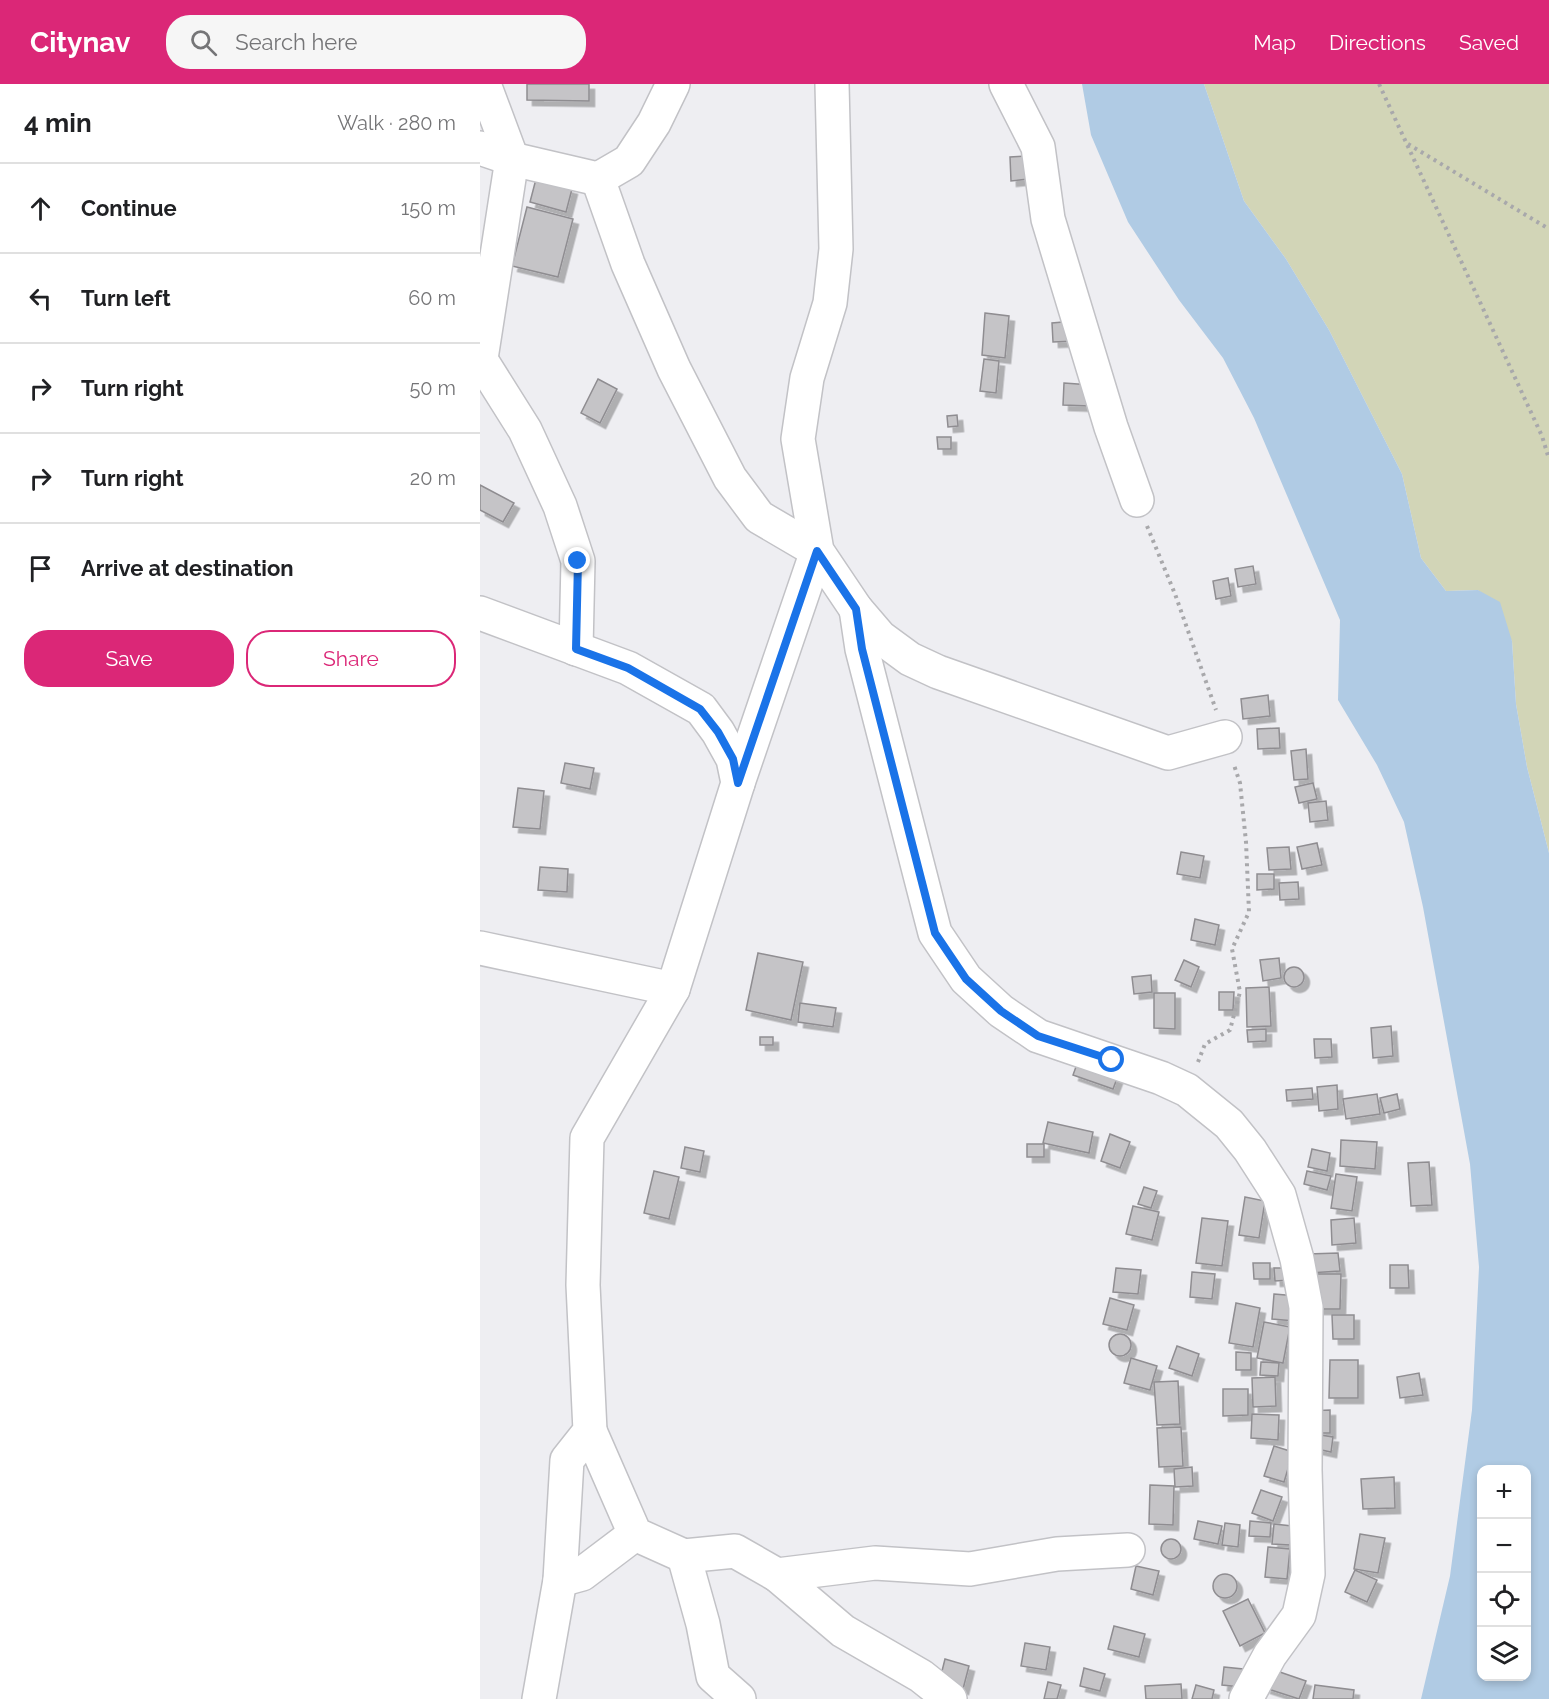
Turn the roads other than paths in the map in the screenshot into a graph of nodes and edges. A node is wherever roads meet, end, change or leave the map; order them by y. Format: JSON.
{"nodes":[{"id":1,"x":484,"y":84,"type":"edge"},
{"id":2,"x":673,"y":84,"type":"edge"},
{"id":3,"x":832,"y":84,"type":"edge"},
{"id":4,"x":1006,"y":84,"type":"edge"},
{"id":5,"x":480,"y":148,"type":"edge"},
{"id":6,"x":512,"y":159,"type":"junction"},
{"id":7,"x":598,"y":179,"type":"junction"},
{"id":8,"x":481,"y":363,"type":"edge"},
{"id":9,"x":1137,"y":500,"type":"road end"},
{"id":10,"x":817,"y":551,"type":"junction"},
{"id":11,"x":856,"y":609,"type":"junction"},
{"id":12,"x":480,"y":613,"type":"edge"},
{"id":13,"x":576,"y":649,"type":"junction"},
{"id":14,"x":1225,"y":737,"type":"road end"},
{"id":15,"x":738,"y":783,"type":"junction"},
{"id":16,"x":480,"y":948,"type":"edge"},
{"id":17,"x":673,"y":989,"type":"junction"},
{"id":18,"x":590,"y":1431,"type":"junction"},
{"id":19,"x":635,"y":1533,"type":"junction"},
{"id":20,"x":1128,"y":1550,"type":"dead end"},
{"id":21,"x":684,"y":1556,"type":"junction"},
{"id":22,"x":777,"y":1575,"type":"junction"},
{"id":23,"x":560,"y":1580,"type":"junction"},
{"id":24,"x":539,"y":1699,"type":"edge"},
{"id":25,"x":739,"y":1699,"type":"edge"},
{"id":26,"x":950,"y":1699,"type":"edge"},
{"id":27,"x":1246,"y":1699,"type":"edge"}],
"edges":[{"from":1,"to":6,"type":"street"},
{"from":2,"to":7,"type":"street"},
{"from":3,"to":10,"type":"street"},
{"from":4,"to":9,"type":"street"},
{"from":5,"to":6,"type":"street"},
{"from":6,"to":7,"type":"street"},
{"from":6,"to":8,"type":"street"},
{"from":7,"to":10,"type":"street"},
{"from":8,"to":13,"type":"street"},
{"from":10,"to":11,"type":"street"},
{"from":10,"to":15,"type":"street"},
{"from":11,"to":14,"type":"street"},
{"from":11,"to":27,"type":"street"},
{"from":12,"to":13,"type":"street"},
{"from":13,"to":15,"type":"street"},
{"from":15,"to":17,"type":"street"},
{"from":16,"to":17,"type":"street"},
{"from":17,"to":18,"type":"street"},
{"from":18,"to":19,"type":"street"},
{"from":18,"to":23,"type":"street"},
{"from":19,"to":21,"type":"street"},
{"from":19,"to":23,"type":"street"},
{"from":20,"to":22,"type":"street"},
{"from":21,"to":22,"type":"street"},
{"from":21,"to":25,"type":"street"},
{"from":22,"to":26,"type":"street"},
{"from":23,"to":24,"type":"street"}]}
